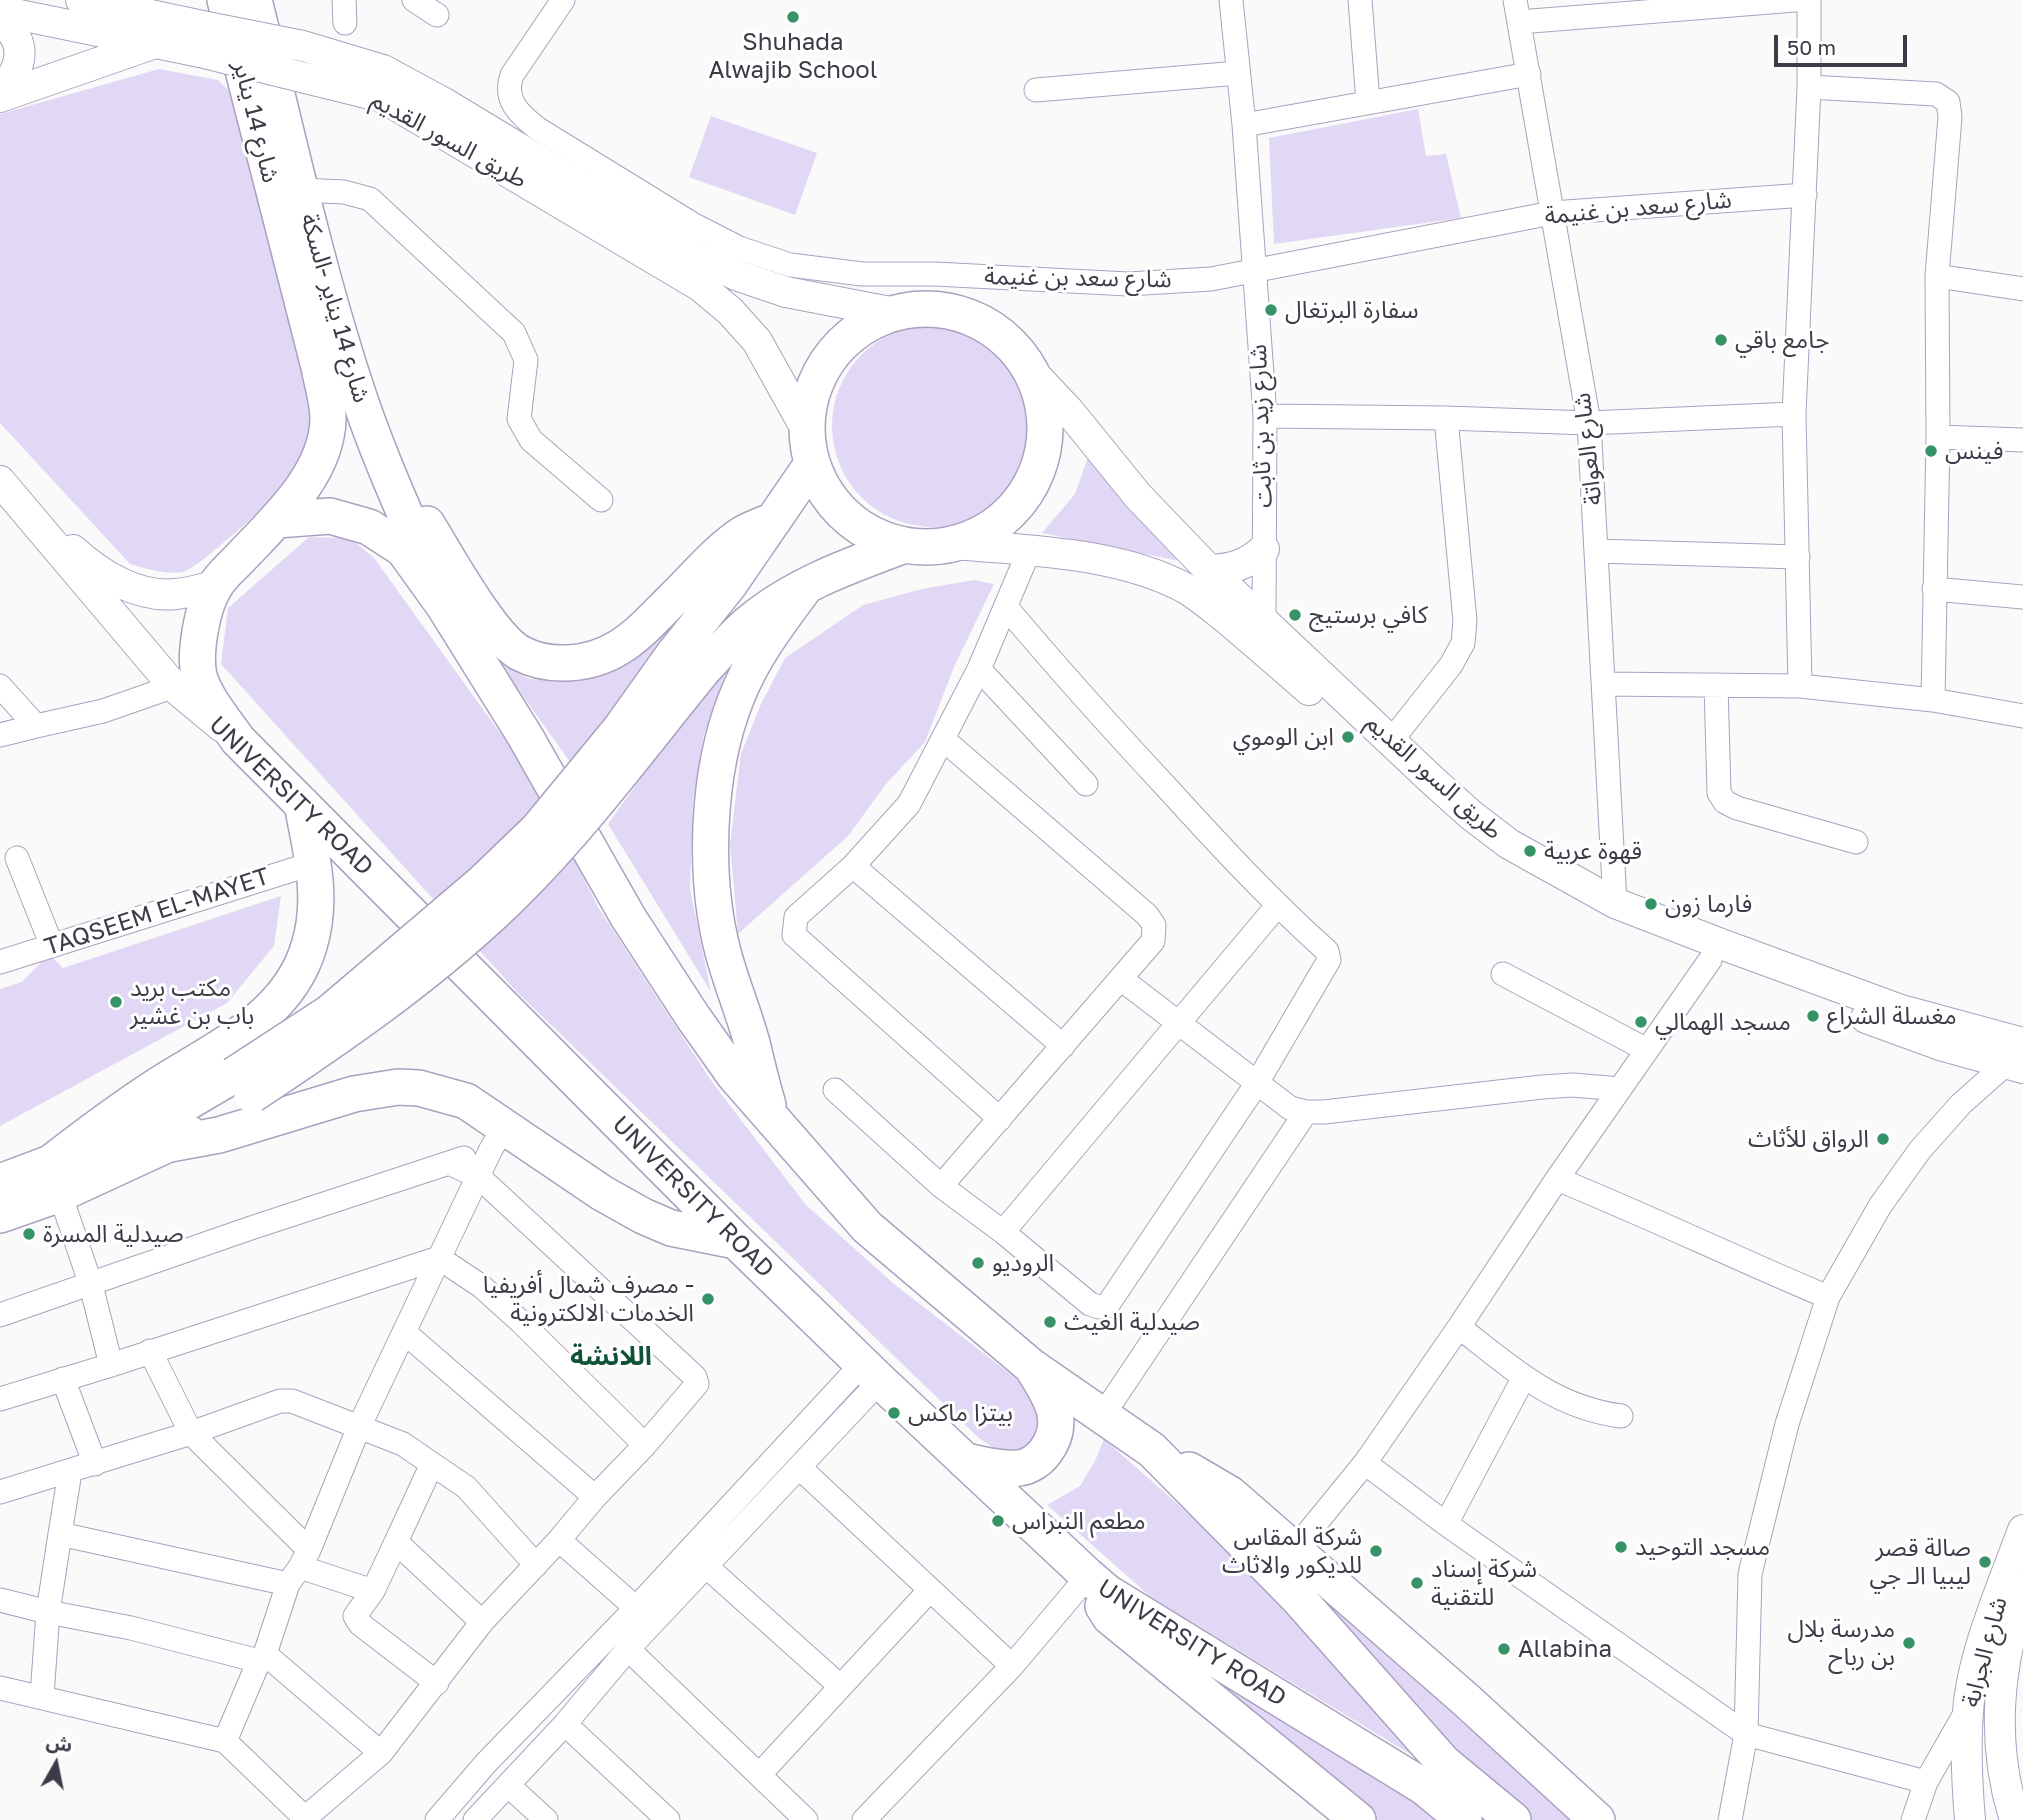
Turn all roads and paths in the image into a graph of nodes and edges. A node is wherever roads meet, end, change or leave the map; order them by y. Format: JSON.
{"nodes":[{"id":1,"x":81,"y":0,"type":"edge"},
{"id":2,"x":225,"y":0,"type":"edge"},
{"id":3,"x":254,"y":0,"type":"edge"},
{"id":4,"x":344,"y":0,"type":"edge"},
{"id":5,"x":414,"y":0,"type":"edge"},
{"id":6,"x":563,"y":0,"type":"edge"},
{"id":7,"x":1231,"y":0,"type":"edge"},
{"id":8,"x":1360,"y":0,"type":"edge"},
{"id":9,"x":1795,"y":0,"type":"edge"},
{"id":10,"x":1809,"y":0,"type":"edge"},
{"id":11,"x":0,"y":10,"type":"edge"},
{"id":12,"x":1517,"y":11,"type":"edge"},
{"id":13,"x":437,"y":15,"type":"dead end"},
{"id":14,"x":0,"y":20,"type":"edge"},
{"id":15,"x":345,"y":23,"type":"dead end"},
{"id":16,"x":201,"y":39,"type":"junction"},
{"id":17,"x":158,"y":42,"type":"junction"},
{"id":18,"x":1238,"y":73,"type":"junction"},
{"id":19,"x":1529,"y":74,"type":"junction"},
{"id":20,"x":383,"y":83,"type":"junction"},
{"id":21,"x":1809,"y":87,"type":"junction"},
{"id":22,"x":1036,"y":90,"type":"dead end"},
{"id":23,"x":0,"y":95,"type":"edge"},
{"id":24,"x":1368,"y":102,"type":"junction"},
{"id":25,"x":1244,"y":125,"type":"junction"},
{"id":26,"x":301,"y":190,"type":"junction"},
{"id":27,"x":1804,"y":195,"type":"junction"},
{"id":28,"x":1552,"y":213,"type":"junction"},
{"id":29,"x":1254,"y":270,"type":"junction"},
{"id":30,"x":1937,"y":276,"type":"junction"},
{"id":31,"x":2023,"y":289,"type":"edge"},
{"id":32,"x":895,"y":313,"type":"junction"},
{"id":33,"x":1033,"y":373,"type":"junction"},
{"id":34,"x":1794,"y":414,"type":"junction"},
{"id":35,"x":1265,"y":416,"type":"junction"},
{"id":36,"x":1447,"y":418,"type":"junction"},
{"id":37,"x":1589,"y":423,"type":"junction"},
{"id":38,"x":806,"y":429,"type":"junction"},
{"id":39,"x":1938,"y":437,"type":"junction"},
{"id":40,"x":2023,"y":440,"type":"edge"},
{"id":41,"x":812,"y":464,"type":"junction"},
{"id":42,"x":0,"y":481,"type":"edge"},
{"id":43,"x":392,"y":484,"type":"junction"},
{"id":44,"x":601,"y":500,"type":"dead end"},
{"id":45,"x":23,"y":507,"type":"junction"},
{"id":46,"x":277,"y":520,"type":"junction"},
{"id":47,"x":774,"y":520,"type":"junction"},
{"id":48,"x":956,"y":544,"type":"junction"},
{"id":49,"x":905,"y":545,"type":"junction"},
{"id":50,"x":1264,"y":549,"type":"junction"},
{"id":51,"x":1029,"y":551,"type":"junction"},
{"id":52,"x":1597,"y":551,"type":"junction"},
{"id":53,"x":1798,"y":557,"type":"junction"},
{"id":54,"x":1209,"y":570,"type":"junction"},
{"id":55,"x":214,"y":586,"type":"junction"},
{"id":56,"x":806,"y":586,"type":"junction"},
{"id":57,"x":1934,"y":589,"type":"junction"},
{"id":58,"x":2023,"y":597,"type":"edge"},
{"id":59,"x":444,"y":606,"type":"junction"},
{"id":60,"x":1006,"y":607,"type":"junction"},
{"id":61,"x":1259,"y":631,"type":"junction"},
{"id":62,"x":689,"y":662,"type":"junction"},
{"id":63,"x":979,"y":669,"type":"junction"},
{"id":64,"x":187,"y":682,"type":"junction"},
{"id":65,"x":1604,"y":684,"type":"junction"},
{"id":66,"x":1716,"y":685,"type":"junction"},
{"id":67,"x":0,"y":686,"type":"edge"},
{"id":68,"x":1800,"y":686,"type":"junction"},
{"id":69,"x":1933,"y":700,"type":"junction"},
{"id":70,"x":2023,"y":716,"type":"edge"},
{"id":71,"x":36,"y":726,"type":"junction"},
{"id":72,"x":0,"y":735,"type":"edge"},
{"id":73,"x":944,"y":740,"type":"junction"},
{"id":74,"x":1391,"y":741,"type":"junction"},
{"id":75,"x":1086,"y":784,"type":"dead end"},
{"id":76,"x":302,"y":804,"type":"junction"},
{"id":77,"x":1856,"y":842,"type":"dead end"},
{"id":78,"x":17,"y":858,"type":"dead end"},
{"id":79,"x":314,"y":863,"type":"junction"},
{"id":80,"x":852,"y":866,"type":"junction"},
{"id":81,"x":1615,"y":903,"type":"junction"},
{"id":82,"x":1278,"y":906,"type":"junction"},
{"id":83,"x":51,"y":946,"type":"junction"},
{"id":84,"x":1710,"y":960,"type":"junction"},
{"id":85,"x":0,"y":962,"type":"edge"},
{"id":86,"x":1503,"y":974,"type":"dead end"},
{"id":87,"x":1121,"y":979,"type":"junction"},
{"id":88,"x":1180,"y":1023,"type":"junction"},
{"id":89,"x":1063,"y":1046,"type":"junction"},
{"id":90,"x":1647,"y":1050,"type":"junction"},
{"id":91,"x":2017,"y":1058,"type":"edge"},
{"id":92,"x":1257,"y":1083,"type":"junction"},
{"id":93,"x":243,"y":1085,"type":"junction"},
{"id":94,"x":1620,"y":1089,"type":"junction"},
{"id":95,"x":835,"y":1090,"type":"dead end"},
{"id":96,"x":1306,"y":1112,"type":"junction"},
{"id":97,"x":771,"y":1115,"type":"junction"},
{"id":98,"x":1000,"y":1119,"type":"junction"},
{"id":99,"x":498,"y":1138,"type":"junction"},
{"id":100,"x":170,"y":1144,"type":"junction"},
{"id":101,"x":449,"y":1163,"type":"junction"},
{"id":102,"x":479,"y":1177,"type":"junction"},
{"id":103,"x":1557,"y":1179,"type":"junction"},
{"id":104,"x":54,"y":1180,"type":"junction"},
{"id":105,"x":0,"y":1182,"type":"edge"},
{"id":106,"x":941,"y":1186,"type":"junction"},
{"id":107,"x":0,"y":1215,"type":"edge"},
{"id":108,"x":1003,"y":1232,"type":"junction"},
{"id":109,"x":736,"y":1241,"type":"junction"},
{"id":110,"x":439,"y":1258,"type":"junction"},
{"id":111,"x":91,"y":1285,"type":"junction"},
{"id":112,"x":1828,"y":1297,"type":"junction"},
{"id":113,"x":0,"y":1315,"type":"edge"},
{"id":114,"x":1459,"y":1327,"type":"junction"},
{"id":115,"x":404,"y":1332,"type":"junction"},
{"id":116,"x":150,"y":1351,"type":"junction"},
{"id":117,"x":111,"y":1365,"type":"junction"},
{"id":118,"x":1032,"y":1367,"type":"junction"},
{"id":119,"x":871,"y":1372,"type":"junction"},
{"id":120,"x":1524,"y":1377,"type":"junction"},
{"id":121,"x":63,"y":1379,"type":"junction"},
{"id":122,"x":0,"y":1399,"type":"edge"},
{"id":123,"x":1103,"y":1415,"type":"junction"},
{"id":124,"x":1621,"y":1416,"type":"dead end"},
{"id":125,"x":359,"y":1427,"type":"junction"},
{"id":126,"x":191,"y":1433,"type":"junction"},
{"id":127,"x":645,"y":1445,"type":"junction"},
{"id":128,"x":1152,"y":1450,"type":"junction"},
{"id":129,"x":965,"y":1461,"type":"junction"},
{"id":130,"x":1365,"y":1462,"type":"junction"},
{"id":131,"x":95,"y":1464,"type":"junction"},
{"id":132,"x":432,"y":1464,"type":"junction"},
{"id":133,"x":800,"y":1468,"type":"junction"},
{"id":134,"x":70,"y":1472,"type":"junction"},
{"id":135,"x":0,"y":1492,"type":"edge"},
{"id":136,"x":595,"y":1497,"type":"junction"},
{"id":137,"x":1446,"y":1524,"type":"junction"},
{"id":138,"x":2023,"y":1530,"type":"edge"},
{"id":139,"x":60,"y":1534,"type":"junction"},
{"id":140,"x":559,"y":1540,"type":"junction"},
{"id":141,"x":396,"y":1542,"type":"junction"},
{"id":142,"x":1294,"y":1550,"type":"junction"},
{"id":143,"x":536,"y":1565,"type":"junction"},
{"id":144,"x":299,"y":1567,"type":"junction"},
{"id":145,"x":706,"y":1567,"type":"junction"},
{"id":146,"x":1098,"y":1584,"type":"junction"},
{"id":147,"x":2023,"y":1589,"type":"edge"},
{"id":148,"x":373,"y":1591,"type":"junction"},
{"id":149,"x":929,"y":1591,"type":"junction"},
{"id":150,"x":0,"y":1600,"type":"edge"},
{"id":151,"x":636,"y":1608,"type":"junction"},
{"id":152,"x":48,"y":1612,"type":"junction"},
{"id":153,"x":482,"y":1622,"type":"junction"},
{"id":154,"x":628,"y":1648,"type":"junction"},
{"id":155,"x":262,"y":1657,"type":"junction"},
{"id":156,"x":1012,"y":1666,"type":"junction"},
{"id":157,"x":437,"y":1683,"type":"junction"},
{"id":158,"x":840,"y":1686,"type":"junction"},
{"id":159,"x":0,"y":1688,"type":"edge"},
{"id":160,"x":42,"y":1696,"type":"junction"},
{"id":161,"x":1968,"y":1710,"type":"junction"},
{"id":162,"x":565,"y":1724,"type":"junction"},
{"id":163,"x":1746,"y":1734,"type":"junction"},
{"id":164,"x":225,"y":1741,"type":"junction"},
{"id":165,"x":381,"y":1753,"type":"junction"},
{"id":166,"x":760,"y":1774,"type":"junction"},
{"id":167,"x":1926,"y":1782,"type":"junction"},
{"id":168,"x":509,"y":1786,"type":"junction"},
{"id":169,"x":2016,"y":1812,"type":"edge"},
{"id":170,"x":1734,"y":1818,"type":"edge"},
{"id":171,"x":306,"y":1819,"type":"edge"},
{"id":172,"x":437,"y":1820,"type":"edge"},
{"id":173,"x":475,"y":1820,"type":"edge"},
{"id":174,"x":546,"y":1820,"type":"edge"},
{"id":175,"x":668,"y":1820,"type":"edge"},
{"id":176,"x":806,"y":1820,"type":"edge"},
{"id":177,"x":864,"y":1820,"type":"edge"},
{"id":178,"x":1357,"y":1820,"type":"edge"},
{"id":179,"x":1464,"y":1820,"type":"edge"},
{"id":180,"x":1513,"y":1820,"type":"edge"},
{"id":181,"x":1597,"y":1820,"type":"edge"},
{"id":182,"x":1913,"y":1820,"type":"edge"},
{"id":183,"x":1970,"y":1820,"type":"edge"}],
"edges":[{"from":1,"to":16,"type":"main road","name":"طريق السور القديم"},
{"from":2,"to":46,"type":"highway","name":"شارع 14 يناير"},
{"from":3,"to":26,"type":"highway","name":"شارع 14 يناير -السكة"},
{"from":4,"to":15,"type":"street"},
{"from":5,"to":13,"type":"street"},
{"from":6,"to":29,"type":"street","name":"شارع سعد بن غنيمة"},
{"from":7,"to":18,"type":"street","name":"شارع زيد بن ثابت"},
{"from":8,"to":24,"type":"street"},
{"from":9,"to":12,"type":"street"},
{"from":10,"to":21,"type":"street"},
{"from":11,"to":17,"type":"main road","name":"طريق السور القديم"},
{"from":12,"to":19,"type":"street","name":"شارع العواتة"},
{"from":14,"to":23,"type":"main road"},
{"from":16,"to":17,"type":"main road","name":"طريق السور القديم"},
{"from":16,"to":20,"type":"main road","name":"طريق السور القديم","bridge":true},
{"from":17,"to":23,"type":"main road"},
{"from":18,"to":22,"type":"street"},
{"from":18,"to":25,"type":"street","name":"شارع زيد بن ثابت"},
{"from":19,"to":24,"type":"street"},
{"from":19,"to":28,"type":"street","name":"شارع العواتة"},
{"from":20,"to":32,"type":"main road","name":"طريق السور القديم"},
{"from":20,"to":38,"type":"main road","name":"طريق السور القديم"},
{"from":21,"to":27,"type":"street"},
{"from":21,"to":30,"type":"street"},
{"from":24,"to":25,"type":"street"},
{"from":25,"to":29,"type":"street","name":"شارع زيد بن ثابت"},
{"from":26,"to":43,"type":"highway","name":"شارع 14 يناير -السكة"},
{"from":26,"to":44,"type":"street"},
{"from":27,"to":28,"type":"street","name":"شارع سعد بن غنيمة"},
{"from":27,"to":34,"type":"street"},
{"from":28,"to":29,"type":"street","name":"شارع سعد بن غنيمة"},
{"from":28,"to":37,"type":"street","name":"شارع العواتة"},
{"from":29,"to":35,"type":"street","name":"شارع زيد بن ثابت"},
{"from":30,"to":31,"type":"street"},
{"from":30,"to":39,"type":"street"},
{"from":32,"to":33,"type":"highway"},
{"from":32,"to":38,"type":"highway"},
{"from":33,"to":48,"type":"highway"},
{"from":33,"to":54,"type":"main road","name":"طريق السور القديم"},
{"from":34,"to":37,"type":"street"},
{"from":34,"to":53,"type":"street"},
{"from":35,"to":36,"type":"street"},
{"from":35,"to":50,"type":"street","name":"شارع زيد بن ثابت"},
{"from":36,"to":37,"type":"street"},
{"from":36,"to":74,"type":"street"},
{"from":37,"to":52,"type":"street","name":"شارع العواتة"},
{"from":38,"to":41,"type":"highway"},
{"from":39,"to":40,"type":"street"},
{"from":39,"to":57,"type":"street"},
{"from":41,"to":47,"type":"highway"},
{"from":41,"to":49,"type":"highway"},
{"from":42,"to":45,"type":"main road"},
{"from":43,"to":47,"type":"highway"},
{"from":43,"to":59,"type":"highway","name":"شارع 14 يناير -السكة"},
{"from":45,"to":55,"type":"main road"},
{"from":45,"to":64,"type":"main road"},
{"from":46,"to":55,"type":"highway","name":"شارع 14 يناير"},
{"from":46,"to":59,"type":"highway"},
{"from":47,"to":62,"type":"highway"},
{"from":48,"to":49,"type":"highway"},
{"from":48,"to":51,"type":"main road","name":"طريق السور القديم"},
{"from":49,"to":56,"type":"highway"},
{"from":50,"to":54,"type":"main road"},
{"from":50,"to":61,"type":"street","name":"شارع زيد بن ثابت"},
{"from":51,"to":60,"type":"street"},
{"from":51,"to":61,"type":"main road","name":"طريق السور القديم"},
{"from":52,"to":53,"type":"street"},
{"from":52,"to":65,"type":"street","name":"شارع العواتة"},
{"from":53,"to":68,"type":"street"},
{"from":54,"to":61,"type":"main road","name":"طريق السور القديم"},
{"from":55,"to":64,"type":"highway"},
{"from":56,"to":62,"type":"highway"},
{"from":56,"to":97,"type":"highway"},
{"from":57,"to":58,"type":"street"},
{"from":57,"to":69,"type":"street"},
{"from":59,"to":97,"type":"highway"},
{"from":60,"to":63,"type":"street"},
{"from":60,"to":82,"type":"street"},
{"from":61,"to":74,"type":"main road","name":"طريق السور القديم"},
{"from":61,"to":84,"type":"main road","name":"طريق السور القديم"},
{"from":62,"to":93,"type":"highway","bridge":true},
{"from":63,"to":73,"type":"street"},
{"from":63,"to":75,"type":"street"},
{"from":64,"to":71,"type":"street"},
{"from":64,"to":76,"type":"highway","name":"UNIVERSITY ROAD"},
{"from":65,"to":66,"type":"street"},
{"from":65,"to":81,"type":"street","name":"شارع العواتة"},
{"from":66,"to":68,"type":"street"},
{"from":66,"to":77,"type":"street"},
{"from":67,"to":71,"type":"street"},
{"from":68,"to":69,"type":"street"},
{"from":69,"to":70,"type":"street"},
{"from":71,"to":72,"type":"street"},
{"from":73,"to":80,"type":"street"},
{"from":73,"to":87,"type":"street"},
{"from":74,"to":81,"type":"main road","name":"طريق السور القديم"},
{"from":76,"to":79,"type":"highway"},
{"from":76,"to":109,"type":"highway","name":"UNIVERSITY ROAD"},
{"from":78,"to":83,"type":"street"},
{"from":79,"to":83,"type":"street","name":"TAQSEEM EL-MAYET"},
{"from":79,"to":104,"type":"highway"},
{"from":80,"to":89,"type":"street"},
{"from":80,"to":98,"type":"street"},
{"from":81,"to":91,"type":"main road","name":"طريق السور القديم"},
{"from":82,"to":88,"type":"street"},
{"from":82,"to":92,"type":"street"},
{"from":83,"to":85,"type":"street","name":"TAQSEEM EL-MAYET"},
{"from":84,"to":90,"type":"street"},
{"from":84,"to":91,"type":"main road","name":"طريق السور القديم"},
{"from":86,"to":90,"type":"street"},
{"from":87,"to":88,"type":"street"},
{"from":87,"to":89,"type":"street"},
{"from":88,"to":92,"type":"street"},
{"from":88,"to":108,"type":"street"},
{"from":89,"to":98,"type":"street"},
{"from":90,"to":94,"type":"street"},
{"from":91,"to":112,"type":"street"},
{"from":92,"to":96,"type":"street"},
{"from":92,"to":108,"type":"street"},
{"from":93,"to":100,"type":"highway"},
{"from":93,"to":104,"type":"highway"},
{"from":94,"to":96,"type":"street"},
{"from":94,"to":103,"type":"street"},
{"from":95,"to":106,"type":"street"},
{"from":96,"to":123,"type":"street"},
{"from":97,"to":118,"type":"highway"},
{"from":98,"to":106,"type":"street"},
{"from":99,"to":100,"type":"highway"},
{"from":99,"to":101,"type":"street"},
{"from":99,"to":102,"type":"street"},
{"from":99,"to":109,"type":"highway"},
{"from":100,"to":104,"type":"highway"},
{"from":101,"to":102,"type":"street"},
{"from":101,"to":111,"type":"street"},
{"from":102,"to":110,"type":"street"},
{"from":102,"to":127,"type":"street"},
{"from":103,"to":112,"type":"street"},
{"from":103,"to":114,"type":"street"},
{"from":104,"to":105,"type":"highway"},
{"from":104,"to":107,"type":"highway"},
{"from":104,"to":111,"type":"street"},
{"from":106,"to":108,"type":"street"},
{"from":109,"to":119,"type":"highway","name":"UNIVERSITY ROAD"},
{"from":110,"to":115,"type":"street"},
{"from":110,"to":116,"type":"street"},
{"from":110,"to":127,"type":"street"},
{"from":111,"to":113,"type":"street"},
{"from":111,"to":117,"type":"street"},
{"from":112,"to":163,"type":"street"},
{"from":114,"to":120,"type":"street"},
{"from":114,"to":130,"type":"street"},
{"from":115,"to":125,"type":"street"},
{"from":115,"to":136,"type":"street"},
{"from":116,"to":117,"type":"street"},
{"from":116,"to":126,"type":"street"},
{"from":117,"to":121,"type":"street"},
{"from":118,"to":123,"type":"highway"},
{"from":118,"to":129,"type":"highway"},
{"from":119,"to":129,"type":"highway","name":"UNIVERSITY ROAD"},
{"from":119,"to":133,"type":"street"},
{"from":119,"to":151,"type":"street"},
{"from":120,"to":124,"type":"street"},
{"from":120,"to":137,"type":"street"},
{"from":121,"to":122,"type":"street"},
{"from":121,"to":131,"type":"street"},
{"from":123,"to":128,"type":"highway"},
{"from":125,"to":126,"type":"street"},
{"from":125,"to":132,"type":"street"},
{"from":125,"to":144,"type":"street"},
{"from":126,"to":131,"type":"street"},
{"from":126,"to":144,"type":"street"},
{"from":127,"to":136,"type":"street"},
{"from":128,"to":142,"type":"highway"},
{"from":128,"to":180,"type":"highway"},
{"from":129,"to":146,"type":"highway","name":"UNIVERSITY ROAD"},
{"from":130,"to":137,"type":"street"},
{"from":130,"to":142,"type":"street"},
{"from":131,"to":134,"type":"street"},
{"from":132,"to":141,"type":"street"},
{"from":132,"to":143,"type":"street"},
{"from":133,"to":145,"type":"street"},
{"from":133,"to":149,"type":"street"},
{"from":134,"to":135,"type":"street"},
{"from":134,"to":139,"type":"street"},
{"from":136,"to":140,"type":"street"},
{"from":137,"to":163,"type":"street"},
{"from":138,"to":161,"type":"main road","name":"شارع الجرابة"},
{"from":139,"to":144,"type":"street"},
{"from":139,"to":152,"type":"street"},
{"from":140,"to":143,"type":"street"},
{"from":140,"to":151,"type":"street"},
{"from":141,"to":148,"type":"street"},
{"from":141,"to":153,"type":"street"},
{"from":142,"to":181,"type":"highway"},
{"from":143,"to":153,"type":"street"},
{"from":144,"to":148,"type":"street"},
{"from":144,"to":155,"type":"street"},
{"from":145,"to":154,"type":"street"},
{"from":145,"to":158,"type":"street"},
{"from":146,"to":156,"type":"street"},
{"from":146,"to":178,"type":"highway"},
{"from":146,"to":179,"type":"highway","name":"UNIVERSITY ROAD"},
{"from":147,"to":169,"type":"main road","name":"شارع الجرابة"},
{"from":148,"to":157,"type":"street"},
{"from":149,"to":156,"type":"street"},
{"from":149,"to":158,"type":"street"},
{"from":150,"to":152,"type":"street"},
{"from":151,"to":172,"type":"street"},
{"from":152,"to":155,"type":"street"},
{"from":152,"to":160,"type":"street"},
{"from":153,"to":157,"type":"street"},
{"from":154,"to":162,"type":"street"},
{"from":154,"to":166,"type":"street"},
{"from":155,"to":164,"type":"street"},
{"from":155,"to":165,"type":"street"},
{"from":156,"to":177,"type":"street"},
{"from":157,"to":165,"type":"street"},
{"from":158,"to":166,"type":"street"},
{"from":159,"to":160,"type":"street"},
{"from":160,"to":164,"type":"street"},
{"from":161,"to":167,"type":"street"},
{"from":161,"to":183,"type":"main road","name":"شارع الجرابة"},
{"from":162,"to":168,"type":"street"},
{"from":162,"to":175,"type":"street"},
{"from":163,"to":167,"type":"street"},
{"from":163,"to":170,"type":"street"},
{"from":164,"to":171,"type":"street"},
{"from":165,"to":171,"type":"street"},
{"from":166,"to":176,"type":"street"},
{"from":167,"to":182,"type":"street"},
{"from":168,"to":173,"type":"street"},
{"from":168,"to":174,"type":"street"}]}
